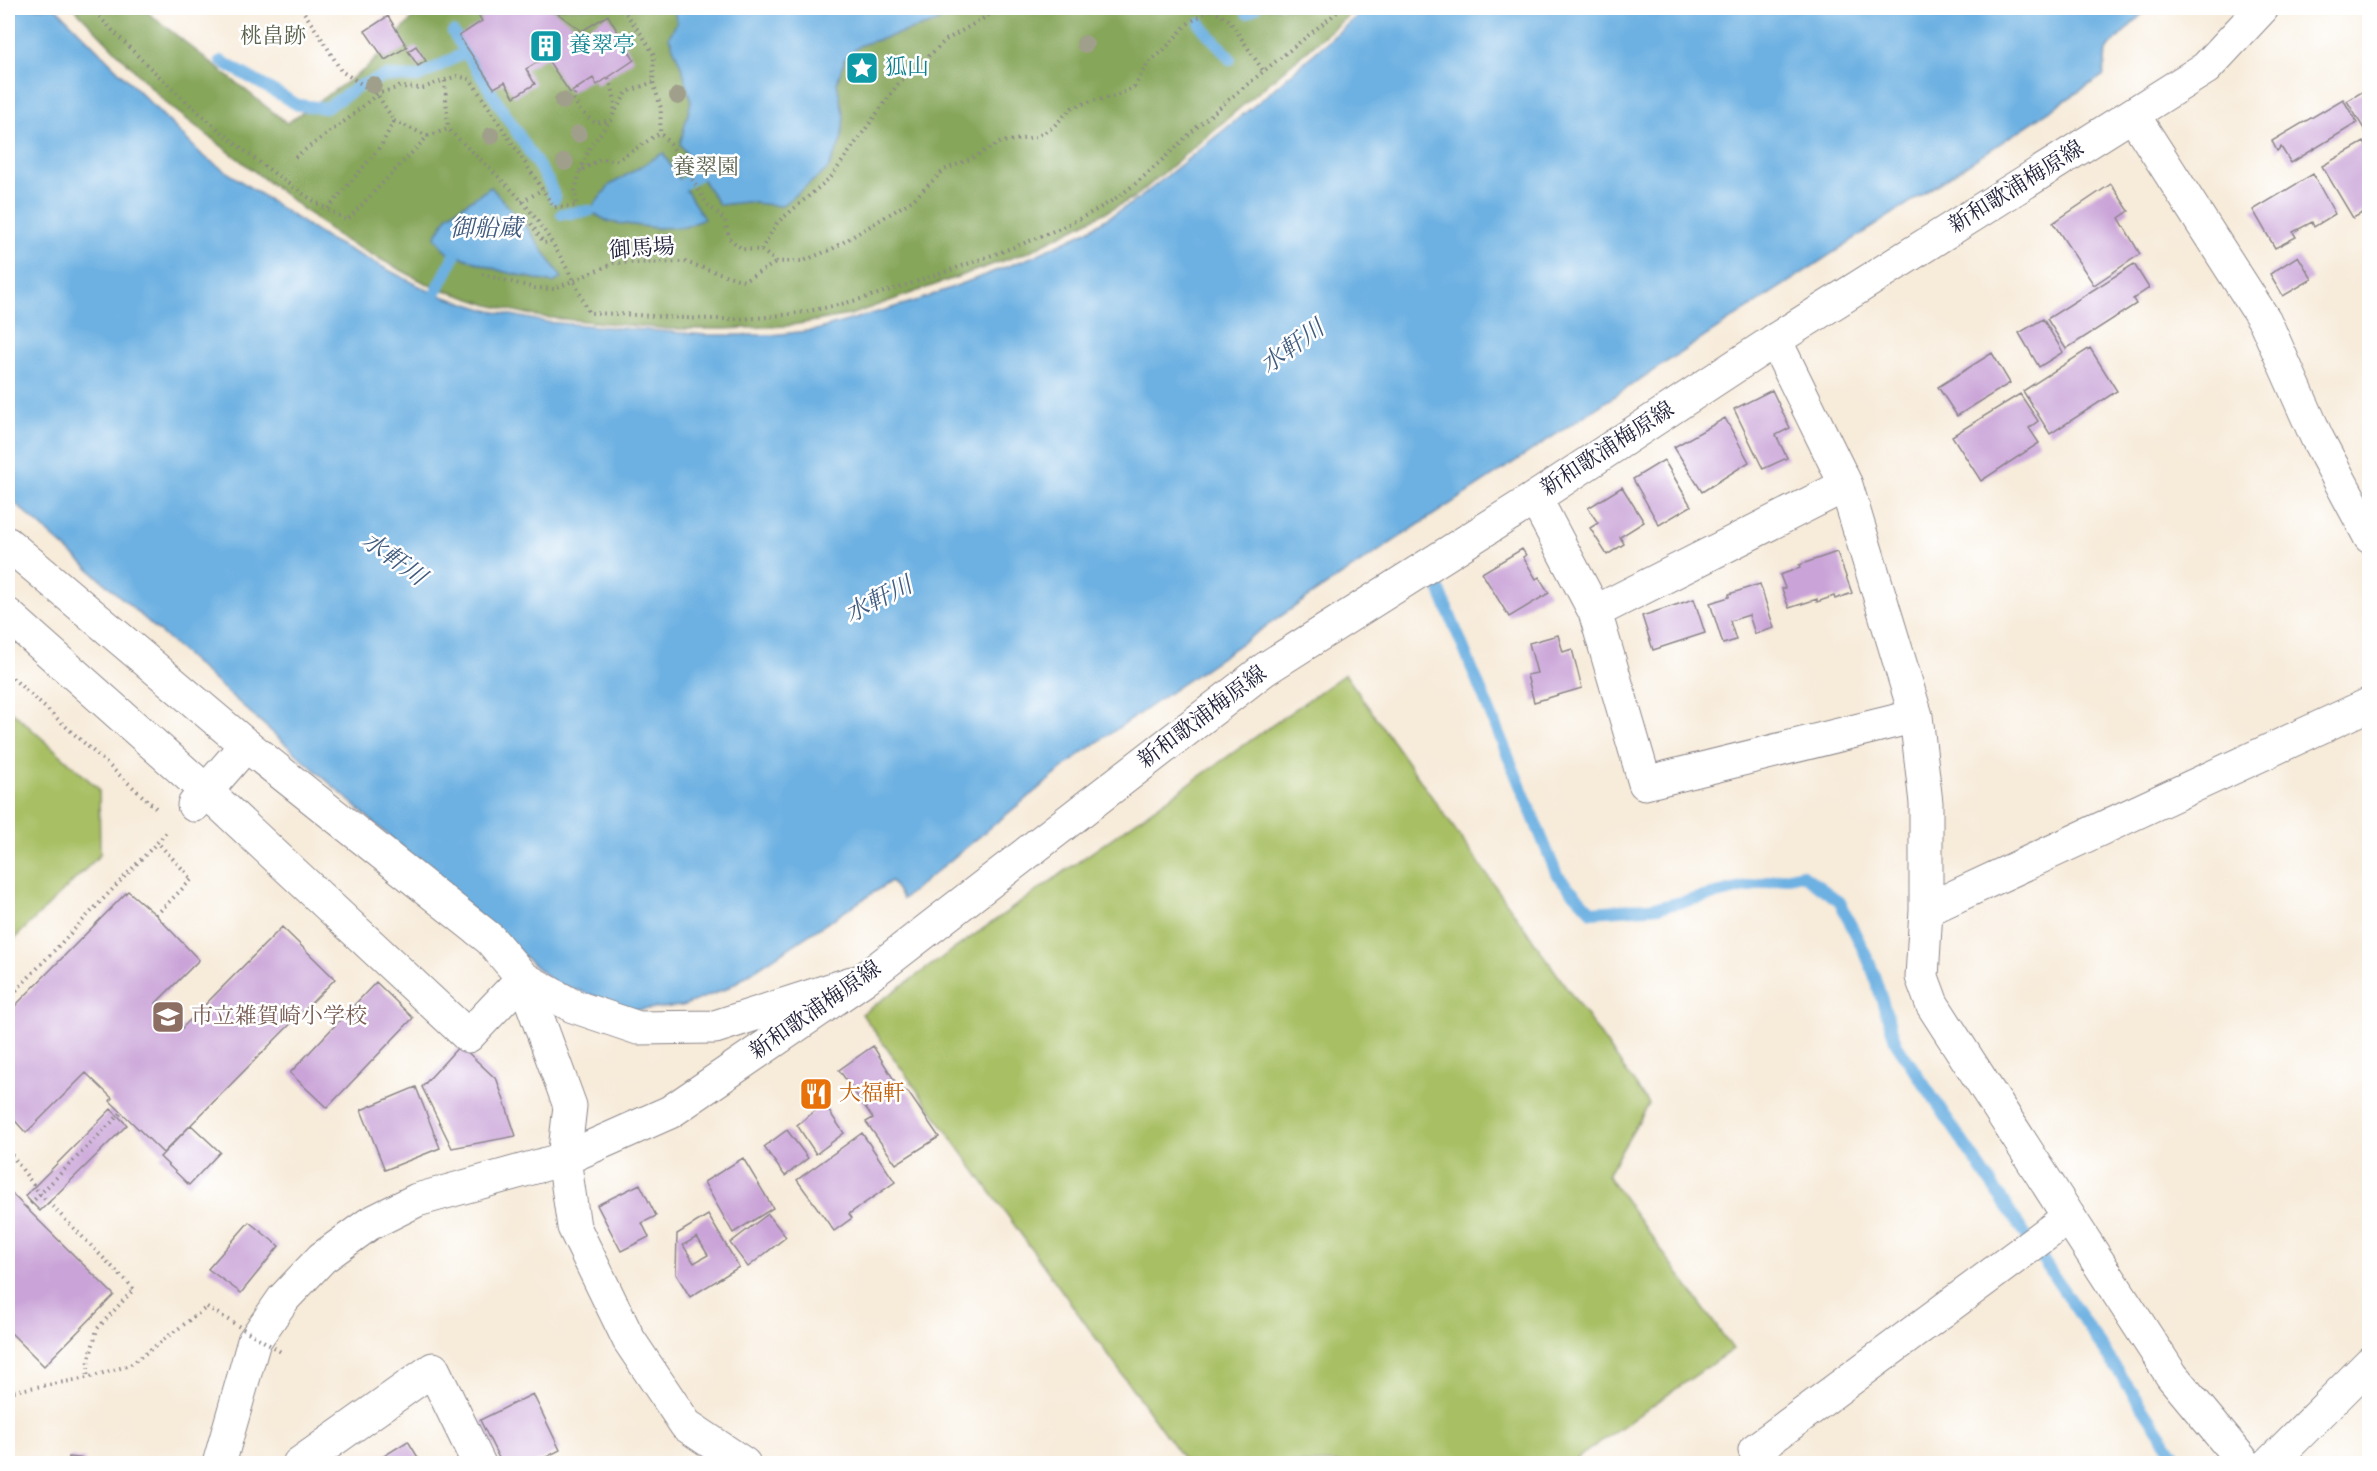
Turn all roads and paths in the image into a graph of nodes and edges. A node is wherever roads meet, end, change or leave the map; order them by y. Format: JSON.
{"nodes":[{"id":1,"x":91,"y":8,"type":"edge"},
{"id":2,"x":301,"y":8,"type":"edge"},
{"id":3,"x":615,"y":8,"type":"edge"},
{"id":4,"x":628,"y":8,"type":"edge"},
{"id":5,"x":1000,"y":8,"type":"edge"},
{"id":6,"x":1342,"y":8,"type":"edge"},
{"id":7,"x":2262,"y":8,"type":"edge"},
{"id":8,"x":1212,"y":9,"type":"edge"},
{"id":9,"x":626,"y":14,"type":"junction"},
{"id":10,"x":1264,"y":72,"type":"junction"},
{"id":11,"x":608,"y":77,"type":"dead end"},
{"id":12,"x":445,"y":81,"type":"junction"},
{"id":13,"x":653,"y":82,"type":"junction"},
{"id":14,"x":577,"y":88,"type":"dead end"},
{"id":15,"x":377,"y":94,"type":"junction"},
{"id":16,"x":615,"y":110,"type":"junction"},
{"id":17,"x":2133,"y":115,"type":"junction"},
{"id":18,"x":611,"y":120,"type":"junction"},
{"id":19,"x":394,"y":121,"type":"junction"},
{"id":20,"x":448,"y":129,"type":"junction"},
{"id":21,"x":660,"y":133,"type":"junction"},
{"id":22,"x":428,"y":136,"type":"junction"},
{"id":23,"x":295,"y":157,"type":"dead end"},
{"id":24,"x":580,"y":171,"type":"junction"},
{"id":25,"x":543,"y":189,"type":"junction"},
{"id":26,"x":522,"y":202,"type":"junction"},
{"id":27,"x":327,"y":210,"type":"junction"},
{"id":28,"x":525,"y":223,"type":"dead end"},
{"id":29,"x":551,"y":242,"type":"junction"},
{"id":30,"x":760,"y":250,"type":"junction"},
{"id":31,"x":777,"y":262,"type":"junction"},
{"id":32,"x":482,"y":274,"type":"dead end"},
{"id":33,"x":574,"y":280,"type":"junction"},
{"id":34,"x":1775,"y":340,"type":"junction"},
{"id":35,"x":1846,"y":485,"type":"junction"},
{"id":36,"x":1534,"y":498,"type":"junction"},
{"id":37,"x":2370,"y":537,"type":"edge"},
{"id":38,"x":8,"y":544,"type":"edge"},
{"id":39,"x":1595,"y":612,"type":"junction"},
{"id":40,"x":8,"y":615,"type":"edge"},
{"id":41,"x":8,"y":674,"type":"edge"},
{"id":42,"x":2370,"y":704,"type":"edge"},
{"id":43,"x":1916,"y":716,"type":"junction"},
{"id":44,"x":246,"y":745,"type":"junction"},
{"id":45,"x":191,"y":807,"type":"junction"},
{"id":46,"x":158,"y":842,"type":"junction"},
{"id":47,"x":1926,"y":910,"type":"junction"},
{"id":48,"x":156,"y":915,"type":"dead end"},
{"id":49,"x":523,"y":978,"type":"junction"},
{"id":50,"x":864,"y":979,"type":"junction"},
{"id":51,"x":8,"y":999,"type":"edge"},
{"id":52,"x":122,"y":1112,"type":"dead end"},
{"id":53,"x":8,"y":1150,"type":"edge"},
{"id":54,"x":564,"y":1159,"type":"junction"},
{"id":55,"x":40,"y":1194,"type":"junction"},
{"id":56,"x":26,"y":1208,"type":"dead end"},
{"id":57,"x":2069,"y":1217,"type":"junction"},
{"id":58,"x":281,"y":1352,"type":"dead end"},
{"id":59,"x":2370,"y":1363,"type":"edge"},
{"id":60,"x":87,"y":1378,"type":"junction"},
{"id":61,"x":8,"y":1392,"type":"edge"},
{"id":62,"x":219,"y":1464,"type":"edge"},
{"id":63,"x":300,"y":1464,"type":"edge"},
{"id":64,"x":479,"y":1464,"type":"edge"},
{"id":65,"x":744,"y":1464,"type":"edge"},
{"id":66,"x":1765,"y":1464,"type":"edge"},
{"id":67,"x":2245,"y":1464,"type":"edge"},
{"id":68,"x":2269,"y":1464,"type":"edge"}],
"edges":[{"from":1,"to":27,"type":"path"},
{"from":2,"to":15,"type":"path"},
{"from":3,"to":9,"type":"path"},
{"from":4,"to":9,"type":"path"},
{"from":5,"to":30,"type":"path"},
{"from":6,"to":10,"type":"path"},
{"from":7,"to":17,"type":"street","name":"新和歌浦梅原線"},
{"from":8,"to":10,"type":"path"},
{"from":8,"to":31,"type":"path"},
{"from":9,"to":13,"type":"path"},
{"from":10,"to":33,"type":"path"},
{"from":11,"to":16,"type":"path"},
{"from":12,"to":15,"type":"path"},
{"from":12,"to":20,"type":"path"},
{"from":12,"to":25,"type":"path"},
{"from":13,"to":16,"type":"path"},
{"from":13,"to":21,"type":"path"},
{"from":14,"to":18,"type":"path"},
{"from":15,"to":19,"type":"path"},
{"from":15,"to":23,"type":"path"},
{"from":16,"to":18,"type":"path"},
{"from":17,"to":34,"type":"street","name":"新和歌浦梅原線"},
{"from":17,"to":37,"type":"street"},
{"from":18,"to":24,"type":"path"},
{"from":19,"to":22,"type":"path"},
{"from":19,"to":27,"type":"path"},
{"from":20,"to":22,"type":"path"},
{"from":20,"to":26,"type":"path"},
{"from":21,"to":24,"type":"path"},
{"from":21,"to":30,"type":"path"},
{"from":22,"to":27,"type":"path"},
{"from":24,"to":25,"type":"path"},
{"from":25,"to":26,"type":"path"},
{"from":26,"to":29,"type":"path"},
{"from":28,"to":29,"type":"path"},
{"from":29,"to":33,"type":"path"},
{"from":30,"to":31,"type":"path"},
{"from":31,"to":33,"type":"path","name":"御馬場"},
{"from":32,"to":33,"type":"path","name":"御馬場"},
{"from":34,"to":35,"type":"street"},
{"from":34,"to":36,"type":"street","name":"新和歌浦梅原線"},
{"from":35,"to":39,"type":"street"},
{"from":35,"to":43,"type":"street"},
{"from":36,"to":39,"type":"street"},
{"from":36,"to":50,"type":"street","name":"新和歌浦梅原線"},
{"from":38,"to":44,"type":"street"},
{"from":39,"to":43,"type":"street"},
{"from":40,"to":45,"type":"street"},
{"from":41,"to":45,"type":"path"},
{"from":42,"to":47,"type":"street"},
{"from":43,"to":47,"type":"street"},
{"from":44,"to":45,"type":"street"},
{"from":44,"to":49,"type":"street"},
{"from":45,"to":46,"type":"path"},
{"from":45,"to":49,"type":"street"},
{"from":46,"to":48,"type":"path"},
{"from":46,"to":51,"type":"path"},
{"from":47,"to":57,"type":"street"},
{"from":49,"to":50,"type":"street"},
{"from":49,"to":54,"type":"street"},
{"from":50,"to":54,"type":"street","name":"新和歌浦梅原線"},
{"from":52,"to":55,"type":"path"},
{"from":53,"to":55,"type":"path"},
{"from":54,"to":62,"type":"street","name":"新和歌浦梅原線"},
{"from":54,"to":65,"type":"street"},
{"from":55,"to":56,"type":"path"},
{"from":55,"to":60,"type":"path"},
{"from":57,"to":66,"type":"street"},
{"from":57,"to":67,"type":"street"},
{"from":58,"to":60,"type":"path","bridge":true},
{"from":59,"to":68,"type":"street"},
{"from":60,"to":61,"type":"path"},
{"from":63,"to":64,"type":"street"}]}
